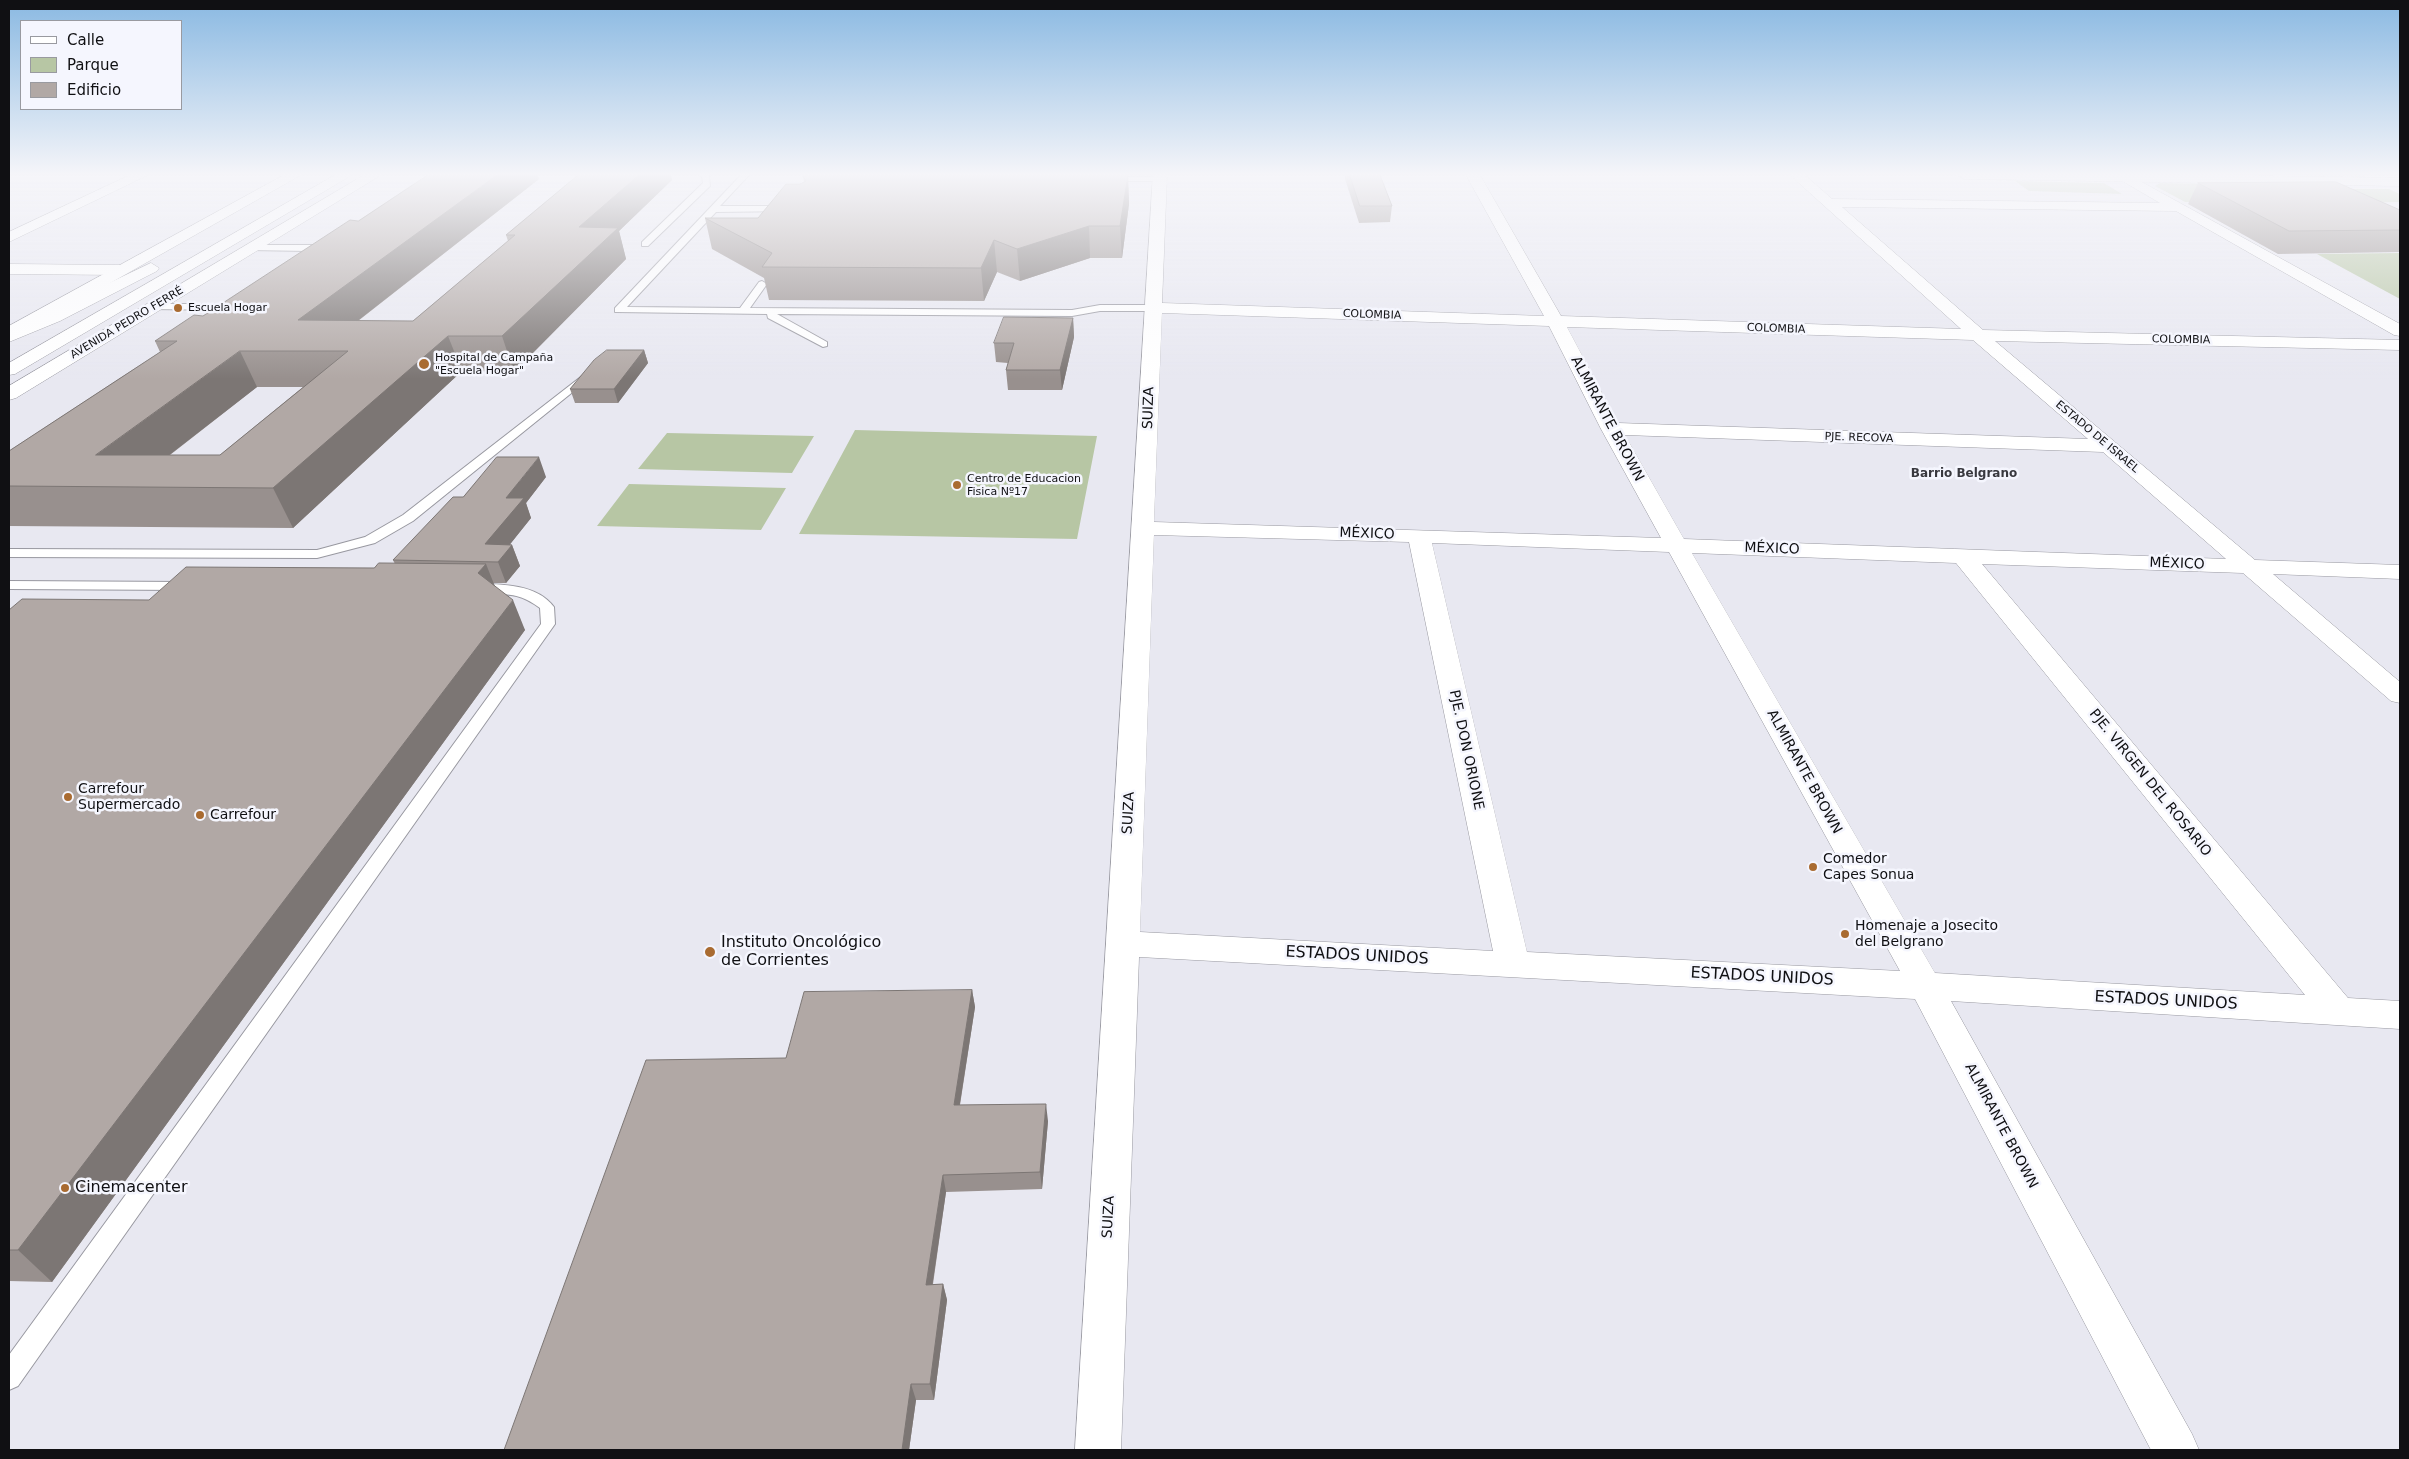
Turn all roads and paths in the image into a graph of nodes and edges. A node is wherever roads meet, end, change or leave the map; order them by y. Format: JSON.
{"nodes":[{"id":1,"x":171,"y":243,"type":"edge"},
{"id":2,"x":197,"y":243,"type":"edge"},
{"id":3,"x":228,"y":243,"type":"edge"},
{"id":4,"x":261,"y":243,"type":"edge"},
{"id":5,"x":682,"y":243,"type":"edge"},
{"id":6,"x":1156,"y":243,"type":"edge"},
{"id":7,"x":1511,"y":243,"type":"edge"},
{"id":8,"x":1874,"y":243,"type":"edge"},
{"id":9,"x":2243,"y":243,"type":"edge"},
{"id":10,"x":248,"y":251,"type":"junction"},
{"id":11,"x":179,"y":253,"type":"junction"},
{"id":12,"x":302,"y":259,"type":"edge"},
{"id":13,"x":9,"y":269,"type":"edge"},
{"id":14,"x":122,"y":270,"type":"junction"},
{"id":15,"x":762,"y":284,"type":"edge"},
{"id":16,"x":153,"y":307,"type":"junction"},
{"id":17,"x":1153,"y":308,"type":"junction"},
{"id":18,"x":743,"y":311,"type":"junction"},
{"id":19,"x":772,"y":311,"type":"junction"},
{"id":20,"x":219,"y":317,"type":"edge"},
{"id":21,"x":1555,"y":321,"type":"junction"},
{"id":22,"x":2400,"y":331,"type":"edge"},
{"id":23,"x":9,"y":333,"type":"edge"},
{"id":24,"x":1978,"y":335,"type":"junction"},
{"id":25,"x":9,"y":338,"type":"edge"},
{"id":26,"x":823,"y":344,"type":"dead end"},
{"id":27,"x":2400,"y":345,"type":"edge"},
{"id":28,"x":9,"y":351,"type":"edge"},
{"id":29,"x":598,"y":366,"type":"edge"},
{"id":30,"x":9,"y":371,"type":"edge"},
{"id":31,"x":9,"y":394,"type":"edge"},
{"id":32,"x":1611,"y":429,"type":"junction"},
{"id":33,"x":2108,"y":446,"type":"junction"},
{"id":34,"x":1144,"y":528,"type":"junction"},
{"id":35,"x":1418,"y":536,"type":"junction"},
{"id":36,"x":1677,"y":545,"type":"junction"},
{"id":37,"x":9,"y":553,"type":"edge"},
{"id":38,"x":1963,"y":556,"type":"junction"},
{"id":39,"x":2252,"y":568,"type":"junction"},
{"id":40,"x":2400,"y":572,"type":"edge"},
{"id":41,"x":9,"y":585,"type":"edge"},
{"id":42,"x":206,"y":586,"type":"edge"},
{"id":43,"x":463,"y":588,"type":"edge"},
{"id":44,"x":2400,"y":694,"type":"edge"},
{"id":45,"x":1123,"y":944,"type":"junction"},
{"id":46,"x":1513,"y":964,"type":"junction"},
{"id":47,"x":1925,"y":986,"type":"junction"},
{"id":48,"x":2338,"y":1011,"type":"junction"},
{"id":49,"x":2400,"y":1015,"type":"edge"},
{"id":50,"x":9,"y":1377,"type":"edge"},
{"id":51,"x":1098,"y":1450,"type":"edge"},
{"id":52,"x":2176,"y":1450,"type":"edge"}],
"edges":[{"from":1,"to":14,"type":"main road"},
{"from":2,"to":11,"type":"main road"},
{"from":3,"to":30,"type":"main road","name":"AVENIDA PEDRO FERRÉ"},
{"from":4,"to":10,"type":"main road","name":"AVENIDA PEDRO FERRÉ"},
{"from":5,"to":18,"type":"lane"},
{"from":6,"to":17,"type":"main road","name":"SUIZA"},
{"from":7,"to":21,"type":"main road","name":"ALMIRANTE BROWN"},
{"from":8,"to":24,"type":"main road","name":"ESTADO DE ISRAEL"},
{"from":9,"to":22,"type":"main road"},
{"from":10,"to":12,"type":"lane"},
{"from":10,"to":16,"type":"main road","name":"AVENIDA PEDRO FERRÉ"},
{"from":10,"to":30,"type":"main road"},
{"from":11,"to":25,"type":"main road"},
{"from":11,"to":28,"type":"main road"},
{"from":13,"to":14,"type":"main road"},
{"from":14,"to":23,"type":"main road"},
{"from":15,"to":18,"type":"lane"},
{"from":16,"to":20,"type":"lane"},
{"from":16,"to":31,"type":"main road","name":"AVENIDA PEDRO FERRÉ"},
{"from":17,"to":19,"type":"lane"},
{"from":17,"to":21,"type":"main road","name":"COLOMBIA"},
{"from":17,"to":34,"type":"main road","name":"SUIZA"},
{"from":18,"to":19,"type":"lane"},
{"from":19,"to":26,"type":"lane"},
{"from":21,"to":24,"type":"main road","name":"COLOMBIA"},
{"from":21,"to":32,"type":"main road","name":"ALMIRANTE BROWN"},
{"from":24,"to":27,"type":"main road","name":"COLOMBIA"},
{"from":24,"to":33,"type":"main road","name":"ESTADO DE ISRAEL"},
{"from":29,"to":37,"type":"lane"},
{"from":32,"to":33,"type":"main road","name":"PJE. RECOVA"},
{"from":32,"to":36,"type":"main road","name":"ALMIRANTE BROWN"},
{"from":33,"to":39,"type":"main road","name":"ESTADO DE ISRAEL"},
{"from":34,"to":35,"type":"main road","name":"MÉXICO"},
{"from":34,"to":45,"type":"main road","name":"SUIZA"},
{"from":35,"to":36,"type":"main road","name":"MÉXICO"},
{"from":35,"to":46,"type":"main road","name":"PJE. DON ORIONE"},
{"from":36,"to":38,"type":"main road","name":"MÉXICO"},
{"from":36,"to":47,"type":"main road","name":"ALMIRANTE BROWN"},
{"from":38,"to":39,"type":"main road","name":"MÉXICO"},
{"from":38,"to":48,"type":"main road","name":"PJE. VIRGEN DEL ROSARIO"},
{"from":39,"to":40,"type":"main road","name":"MÉXICO"},
{"from":39,"to":44,"type":"main road","name":"ESTADO DE ISRAEL"},
{"from":41,"to":42,"type":"lane"},
{"from":43,"to":50,"type":"lane"},
{"from":45,"to":46,"type":"main road","name":"ESTADOS UNIDOS"},
{"from":45,"to":51,"type":"main road","name":"SUIZA"},
{"from":46,"to":47,"type":"main road","name":"ESTADOS UNIDOS"},
{"from":47,"to":48,"type":"main road","name":"ESTADOS UNIDOS"},
{"from":47,"to":52,"type":"main road","name":"ALMIRANTE BROWN"},
{"from":48,"to":49,"type":"main road","name":"ESTADOS UNIDOS"}]}
